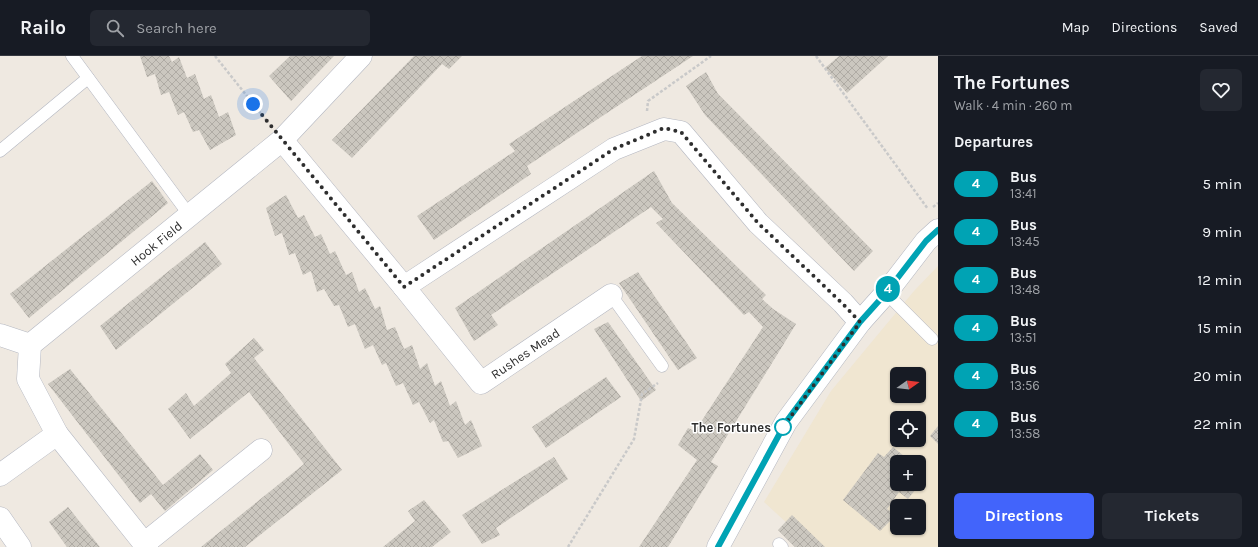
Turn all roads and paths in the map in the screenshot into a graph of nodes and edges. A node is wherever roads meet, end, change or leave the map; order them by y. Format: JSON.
{"nodes":[{"id":1,"x":72,"y":56,"type":"edge"},
{"id":2,"x":215,"y":56,"type":"edge"},
{"id":3,"x":361,"y":56,"type":"edge"},
{"id":4,"x":711,"y":56,"type":"edge"},
{"id":5,"x":816,"y":56,"type":"edge"},
{"id":6,"x":88,"y":78,"type":"junction"},
{"id":7,"x":645,"y":136,"type":"junction"},
{"id":8,"x":282,"y":140,"type":"junction"},
{"id":9,"x":0,"y":151,"type":"edge"},
{"id":10,"x":190,"y":216,"type":"junction"},
{"id":11,"x":934,"y":220,"type":"edge"},
{"id":12,"x":404,"y":287,"type":"junction"},
{"id":13,"x":886,"y":293,"type":"junction"},
{"id":14,"x":611,"y":295,"type":"joint"},
{"id":15,"x":860,"y":322,"type":"junction"},
{"id":16,"x":0,"y":335,"type":"edge"},
{"id":17,"x":932,"y":340,"type":"dead end"},
{"id":18,"x":30,"y":345,"type":"junction"},
{"id":19,"x":662,"y":366,"type":"joint"},
{"id":20,"x":57,"y":434,"type":"junction"},
{"id":21,"x":261,"y":450,"type":"dead end"},
{"id":22,"x":0,"y":475,"type":"edge"},
{"id":23,"x":0,"y":518,"type":"edge"},
{"id":24,"x":146,"y":545,"type":"edge"},
{"id":25,"x":20,"y":547,"type":"edge"},
{"id":26,"x":568,"y":547,"type":"edge"},
{"id":27,"x":718,"y":547,"type":"edge"}],
"edges":[{"from":1,"to":6,"type":"lane"},
{"from":2,"to":8,"type":"path"},
{"from":3,"to":8,"type":"street"},
{"from":4,"to":7,"type":"path"},
{"from":5,"to":11,"type":"path"},
{"from":6,"to":9,"type":"lane"},
{"from":6,"to":10,"type":"lane"},
{"from":7,"to":12,"type":"street"},
{"from":7,"to":15,"type":"street"},
{"from":8,"to":10,"type":"street","name":"Hook Field"},
{"from":8,"to":12,"type":"street","name":"Rushes Mead"},
{"from":10,"to":18,"type":"street","name":"Hook Field"},
{"from":11,"to":13,"type":"street"},
{"from":12,"to":14,"type":"street","name":"Rushes Mead"},
{"from":13,"to":15,"type":"street"},
{"from":13,"to":17,"type":"lane"},
{"from":14,"to":19,"type":"lane"},
{"from":15,"to":27,"type":"street"},
{"from":16,"to":18,"type":"street"},
{"from":18,"to":20,"type":"street"},
{"from":19,"to":26,"type":"path"},
{"from":20,"to":22,"type":"street"},
{"from":20,"to":24,"type":"street"},
{"from":21,"to":24,"type":"street"},
{"from":23,"to":25,"type":"street"}]}
